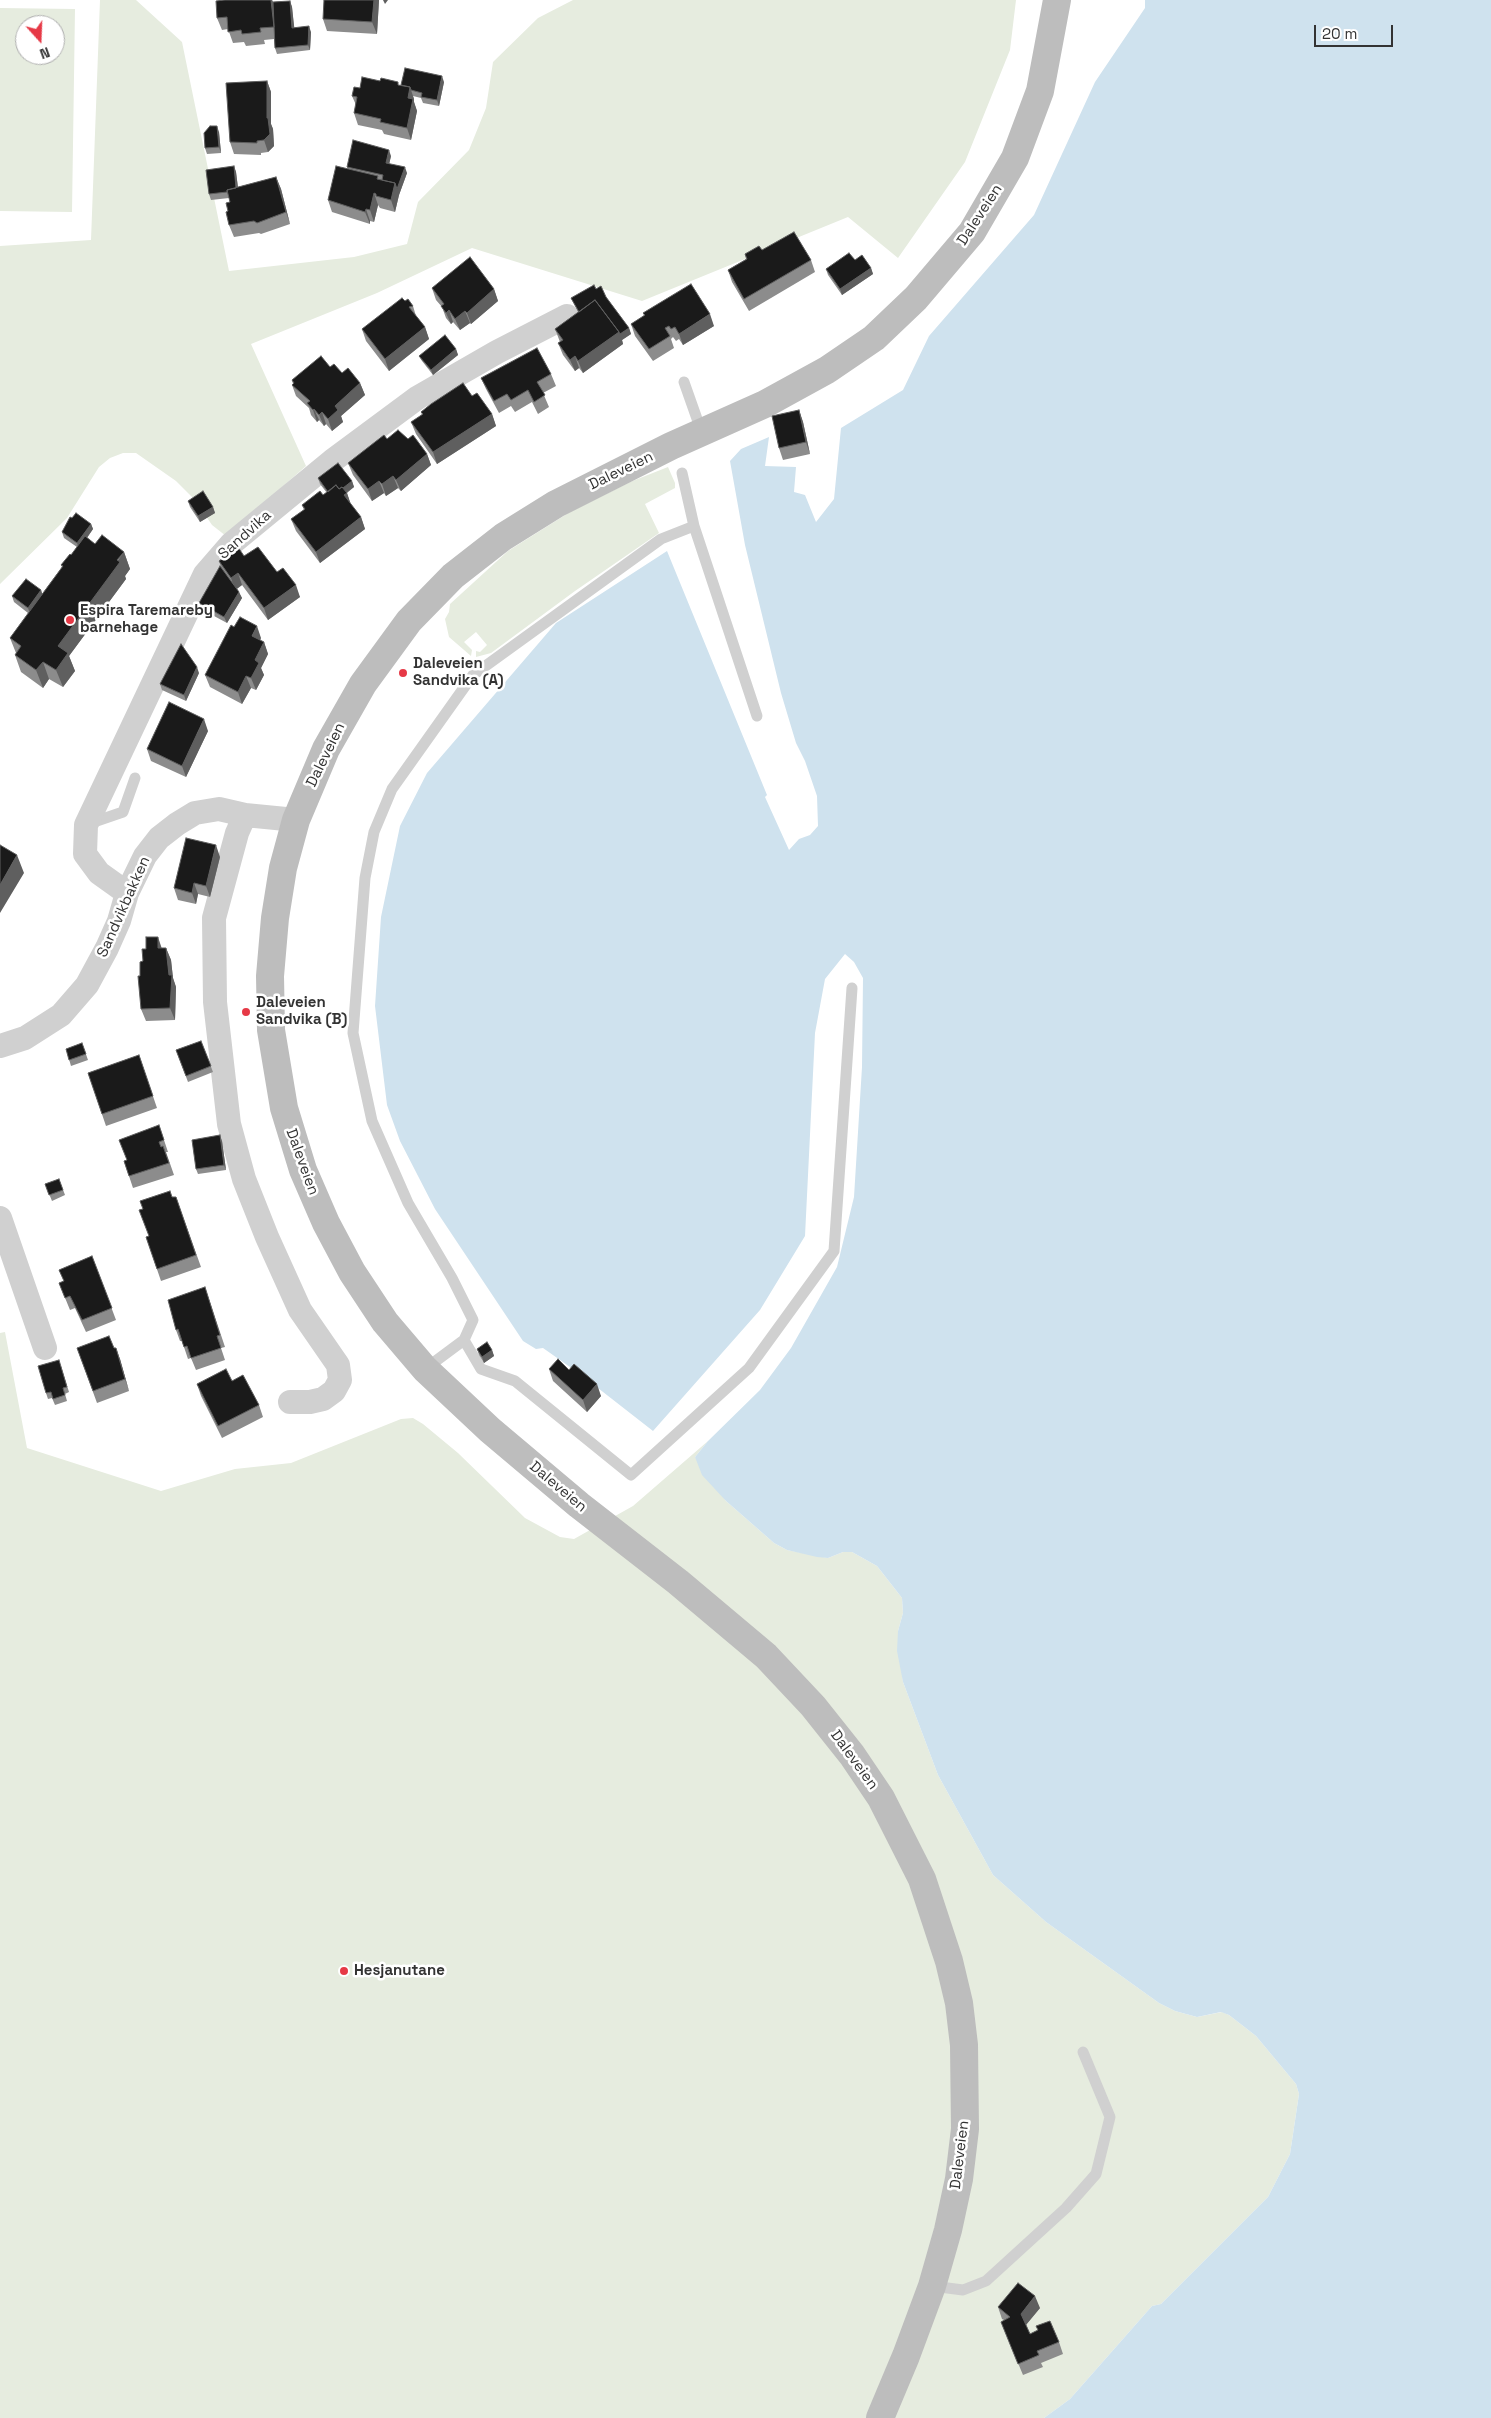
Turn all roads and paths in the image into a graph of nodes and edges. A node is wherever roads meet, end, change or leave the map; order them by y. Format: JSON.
{"nodes":[{"id":1,"x":1057,"y":0,"type":"edge"},
{"id":2,"x":566,"y":316,"type":"dead end"},
{"id":3,"x":684,"y":382,"type":"dead end"},
{"id":4,"x":702,"y":432,"type":"junction"},
{"id":5,"x":682,"y":472,"type":"dead end"},
{"id":6,"x":694,"y":526,"type":"junction"},
{"id":7,"x":757,"y":716,"type":"dead end"},
{"id":8,"x":135,"y":778,"type":"dead end"},
{"id":9,"x":245,"y":815,"type":"junction"},
{"id":10,"x":296,"y":820,"type":"junction"},
{"id":11,"x":86,"y":825,"type":"junction"},
{"id":12,"x":127,"y":893,"type":"junction"},
{"id":13,"x":852,"y":988,"type":"dead end"},
{"id":14,"x":0,"y":1046,"type":"edge"},
{"id":15,"x":0,"y":1218,"type":"edge"},
{"id":16,"x":464,"y":1340,"type":"junction"},
{"id":17,"x":45,"y":1348,"type":"dead end"},
{"id":18,"x":425,"y":1369,"type":"junction"},
{"id":19,"x":290,"y":1402,"type":"dead end"},
{"id":20,"x":1083,"y":2052,"type":"dead end"},
{"id":21,"x":932,"y":2286,"type":"junction"},
{"id":22,"x":880,"y":2418,"type":"edge"}],
"edges":[{"from":1,"to":4,"type":"main road","name":"Daleveien"},
{"from":2,"to":11,"type":"street","name":"Sandvika"},
{"from":3,"to":4,"type":"lane"},
{"from":4,"to":10,"type":"main road","name":"Daleveien"},
{"from":5,"to":6,"type":"lane"},
{"from":6,"to":7,"type":"lane"},
{"from":6,"to":16,"type":"lane"},
{"from":8,"to":11,"type":"lane"},
{"from":9,"to":10,"type":"street","name":"Sandvikbakken"},
{"from":9,"to":12,"type":"street","name":"Sandvikbakken"},
{"from":9,"to":19,"type":"street"},
{"from":10,"to":18,"type":"main road","name":"Daleveien"},
{"from":11,"to":12,"type":"street","name":"Sandvika"},
{"from":12,"to":14,"type":"street","name":"Sandvikbakken"},
{"from":13,"to":16,"type":"lane"},
{"from":15,"to":17,"type":"street"},
{"from":16,"to":18,"type":"lane"},
{"from":18,"to":21,"type":"main road","name":"Daleveien"},
{"from":20,"to":21,"type":"lane"},
{"from":21,"to":22,"type":"main road","name":"Daleveien"}]}
